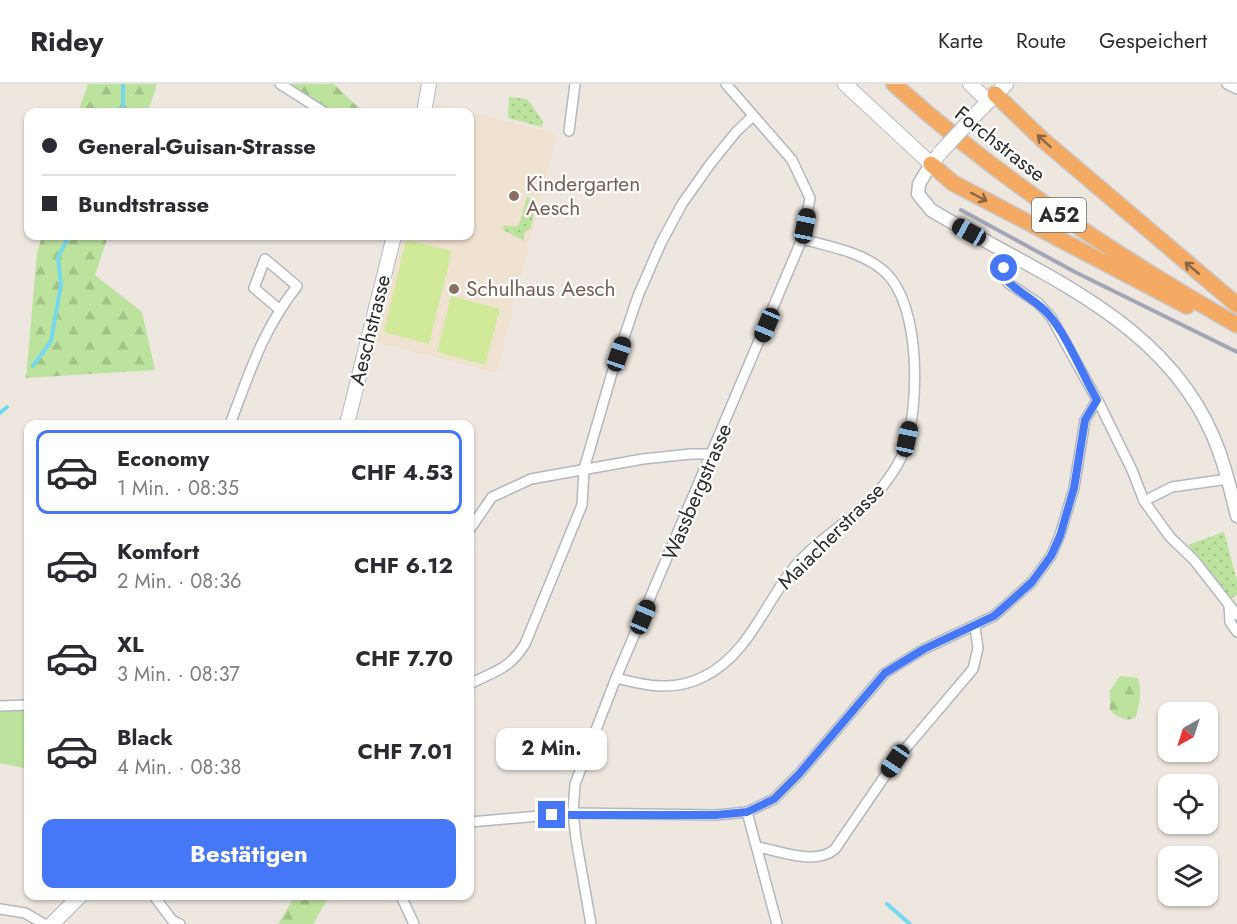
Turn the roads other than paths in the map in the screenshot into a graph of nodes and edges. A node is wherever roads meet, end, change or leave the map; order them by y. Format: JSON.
{"nodes":[{"id":1,"x":280,"y":84,"type":"edge"},
{"id":2,"x":429,"y":84,"type":"edge"},
{"id":3,"x":574,"y":84,"type":"edge"},
{"id":4,"x":726,"y":84,"type":"edge"},
{"id":5,"x":845,"y":84,"type":"edge"},
{"id":6,"x":894,"y":84,"type":"edge"},
{"id":7,"x":907,"y":84,"type":"edge"},
{"id":8,"x":970,"y":84,"type":"edge"},
{"id":9,"x":1006,"y":84,"type":"edge"},
{"id":10,"x":1227,"y":84,"type":"edge"},
{"id":11,"x":1237,"y":89,"type":"edge"},
{"id":12,"x":992,"y":98,"type":"junction"},
{"id":13,"x":318,"y":108,"type":"edge"},
{"id":14,"x":425,"y":108,"type":"edge"},
{"id":15,"x":753,"y":116,"type":"junction"},
{"id":16,"x":569,"y":131,"type":"dead end"},
{"id":17,"x":936,"y":158,"type":"junction"},
{"id":18,"x":802,"y":239,"type":"junction"},
{"id":19,"x":393,"y":240,"type":"edge"},
{"id":20,"x":1010,"y":255,"type":"junction"},
{"id":21,"x":1237,"y":304,"type":"edge"},
{"id":22,"x":279,"y":309,"type":"junction"},
{"id":23,"x":1237,"y":316,"type":"edge"},
{"id":24,"x":1237,"y":327,"type":"edge"},
{"id":25,"x":1097,"y":400,"type":"junction"},
{"id":26,"x":232,"y":420,"type":"edge"},
{"id":27,"x":348,"y":420,"type":"edge"},
{"id":28,"x":713,"y":454,"type":"junction"},
{"id":29,"x":584,"y":469,"type":"junction"},
{"id":30,"x":1228,"y":479,"type":"junction"},
{"id":31,"x":1144,"y":501,"type":"junction"},
{"id":32,"x":1237,"y":516,"type":"edge"},
{"id":33,"x":474,"y":523,"type":"edge"},
{"id":34,"x":1229,"y":605,"type":"junction"},
{"id":35,"x":1237,"y":615,"type":"edge"},
{"id":36,"x":975,"y":627,"type":"junction"},
{"id":37,"x":1237,"y":632,"type":"edge"},
{"id":38,"x":616,"y":678,"type":"junction"},
{"id":39,"x":474,"y":682,"type":"edge"},
{"id":40,"x":24,"y":705,"type":"edge"},
{"id":41,"x":0,"y":706,"type":"edge"},
{"id":42,"x":747,"y":812,"type":"junction"},
{"id":43,"x":573,"y":813,"type":"junction"},
{"id":44,"x":474,"y":822,"type":"edge"},
{"id":45,"x":758,"y":847,"type":"junction"},
{"id":46,"x":76,"y":900,"type":"edge"},
{"id":47,"x":157,"y":900,"type":"edge"},
{"id":48,"x":403,"y":900,"type":"edge"},
{"id":49,"x":0,"y":909,"type":"edge"},
{"id":50,"x":174,"y":923,"type":"edge"},
{"id":51,"x":44,"y":924,"type":"edge"},
{"id":52,"x":52,"y":924,"type":"edge"},
{"id":53,"x":414,"y":924,"type":"edge"},
{"id":54,"x":591,"y":924,"type":"edge"},
{"id":55,"x":777,"y":924,"type":"edge"}],
"edges":[{"from":1,"to":13,"type":"street"},
{"from":2,"to":14,"type":"main road"},
{"from":3,"to":16,"type":"street"},
{"from":4,"to":15,"type":"street","name":"Wassbergstrasse"},
{"from":5,"to":17,"type":"main road"},
{"from":6,"to":24,"type":"highway","name":"Forchstrasse","number":"A52"},
{"from":7,"to":23,"type":"highway","name":"Forchstrasse","number":"A52"},
{"from":8,"to":12,"type":"main road","name":"Forchstrasse"},
{"from":9,"to":12,"type":"main road"},
{"from":10,"to":11,"type":"street"},
{"from":12,"to":17,"type":"main road","bridge":true},
{"from":21,"to":12,"type":"highway","one_way":true},
{"from":15,"to":18,"type":"street","name":"Wassbergstrasse"},
{"from":15,"to":29,"type":"street"},
{"from":17,"to":20,"type":"street"},
{"from":17,"to":24,"type":"highway","one_way":true},
{"from":18,"to":28,"type":"street","name":"Wassbergstrasse"},
{"from":18,"to":38,"type":"street","name":"Maiacherstrasse"},
{"from":19,"to":27,"type":"main road","name":"Aeschstrasse"},
{"from":20,"to":25,"type":"street"},
{"from":20,"to":30,"type":"street"},
{"from":22,"to":22,"type":"street"},
{"from":22,"to":26,"type":"street"},
{"from":25,"to":31,"type":"street"},
{"from":25,"to":36,"type":"street"},
{"from":28,"to":29,"type":"street"},
{"from":28,"to":38,"type":"street","name":"Wassbergstrasse"},
{"from":29,"to":33,"type":"street"},
{"from":29,"to":39,"type":"street"},
{"from":30,"to":31,"type":"street"},
{"from":30,"to":32,"type":"street"},
{"from":31,"to":34,"type":"street"},
{"from":34,"to":35,"type":"street"},
{"from":34,"to":37,"type":"street"},
{"from":36,"to":42,"type":"street"},
{"from":36,"to":45,"type":"street"},
{"from":38,"to":43,"type":"street","name":"Wassbergstrasse"},
{"from":40,"to":41,"type":"street"},
{"from":42,"to":43,"type":"street"},
{"from":42,"to":45,"type":"street"},
{"from":43,"to":44,"type":"street"},
{"from":43,"to":54,"type":"street","name":"Wassbergstrasse"},
{"from":45,"to":55,"type":"street"},
{"from":46,"to":52,"type":"main road"},
{"from":47,"to":50,"type":"street"},
{"from":48,"to":53,"type":"street"},
{"from":49,"to":51,"type":"street"}]}
